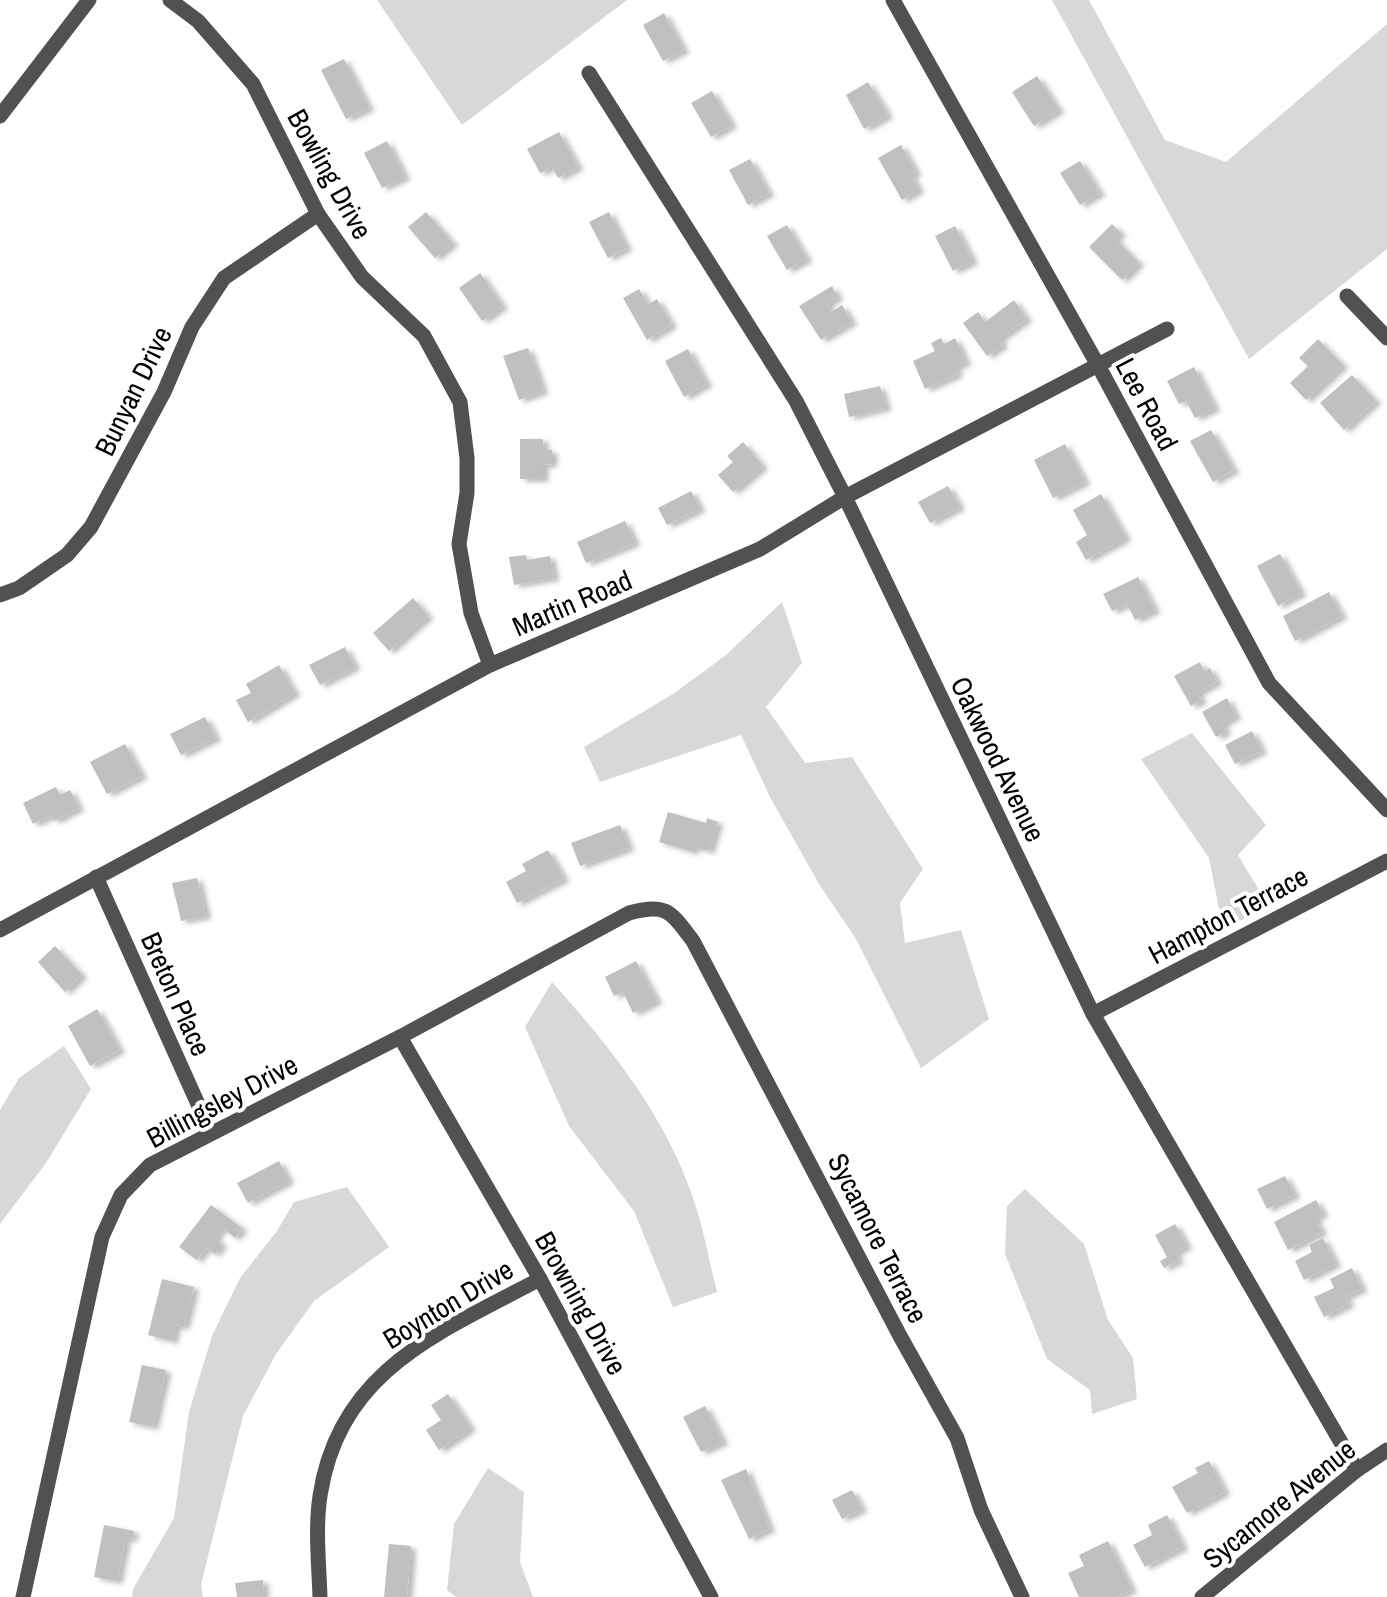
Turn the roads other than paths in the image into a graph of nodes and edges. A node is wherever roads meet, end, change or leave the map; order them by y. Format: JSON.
{"nodes":[{"id":1,"x":88,"y":0,"type":"edge"},
{"id":2,"x":170,"y":0,"type":"edge"},
{"id":3,"x":892,"y":0,"type":"edge"},
{"id":4,"x":589,"y":73,"type":"dead end"},
{"id":5,"x":0,"y":116,"type":"edge"},
{"id":6,"x":318,"y":214,"type":"junction"},
{"id":7,"x":1346,"y":296,"type":"dead end"},
{"id":8,"x":1167,"y":330,"type":"dead end"},
{"id":9,"x":1387,"y":338,"type":"edge"},
{"id":10,"x":1099,"y":366,"type":"junction"},
{"id":11,"x":845,"y":497,"type":"junction"},
{"id":12,"x":0,"y":595,"type":"edge"},
{"id":13,"x":490,"y":666,"type":"junction"},
{"id":14,"x":1387,"y":810,"type":"edge"},
{"id":15,"x":1387,"y":861,"type":"edge"},
{"id":16,"x":96,"y":877,"type":"junction"},
{"id":17,"x":670,"y":911,"type":"joint"},
{"id":18,"x":0,"y":930,"type":"edge"},
{"id":19,"x":1093,"y":1014,"type":"junction"},
{"id":20,"x":400,"y":1037,"type":"junction"},
{"id":21,"x":211,"y":1132,"type":"junction"},
{"id":22,"x":540,"y":1279,"type":"junction"},
{"id":23,"x":1387,"y":1450,"type":"edge"},
{"id":24,"x":1358,"y":1470,"type":"junction"},
{"id":25,"x":22,"y":1597,"type":"edge"},
{"id":26,"x":320,"y":1597,"type":"edge"},
{"id":27,"x":711,"y":1597,"type":"edge"},
{"id":28,"x":1022,"y":1597,"type":"edge"},
{"id":29,"x":1202,"y":1597,"type":"edge"}],
"edges":[{"from":1,"to":5,"type":"street"},
{"from":2,"to":6,"type":"street","name":"Bowling Drive"},
{"from":3,"to":10,"type":"street","name":"Lee Road"},
{"from":4,"to":11,"type":"street","name":"Oakwood Avenue"},
{"from":6,"to":12,"type":"street","name":"Bunyan Drive"},
{"from":6,"to":13,"type":"street","name":"Bowling Drive"},
{"from":7,"to":9,"type":"street"},
{"from":8,"to":10,"type":"street","name":"Martin Road"},
{"from":10,"to":11,"type":"street","name":"Martin Road"},
{"from":10,"to":14,"type":"street","name":"Lee Road"},
{"from":11,"to":13,"type":"street","name":"Martin Road"},
{"from":11,"to":19,"type":"street","name":"Oakwood Avenue"},
{"from":13,"to":16,"type":"street","name":"Martin Road"},
{"from":15,"to":19,"type":"street","name":"Hampton Terrace"},
{"from":16,"to":18,"type":"street","name":"Martin Road"},
{"from":16,"to":21,"type":"street","name":"Breton Place"},
{"from":17,"to":20,"type":"street","name":"Billingsley Drive"},
{"from":17,"to":28,"type":"street","name":"Sycamore Terrace"},
{"from":19,"to":24,"type":"street","name":"Oakwood Avenue"},
{"from":20,"to":21,"type":"street","name":"Billingsley Drive"},
{"from":20,"to":22,"type":"street","name":"Browning Drive"},
{"from":21,"to":25,"type":"street","name":"Billingsley Drive"},
{"from":22,"to":26,"type":"street","name":"Boynton Drive"},
{"from":22,"to":27,"type":"street","name":"Browning Drive"},
{"from":23,"to":24,"type":"street","name":"Sycamore Avenue"},
{"from":24,"to":29,"type":"street","name":"Sycamore Avenue"}]}
